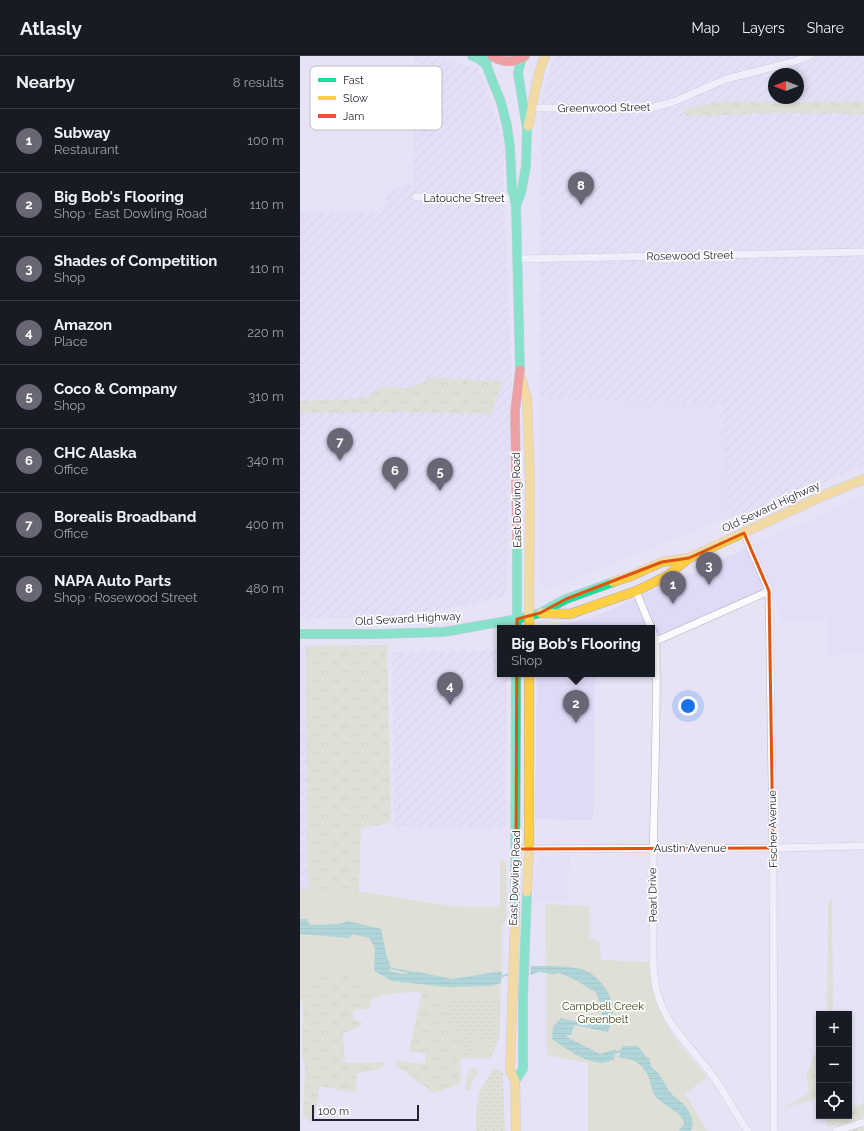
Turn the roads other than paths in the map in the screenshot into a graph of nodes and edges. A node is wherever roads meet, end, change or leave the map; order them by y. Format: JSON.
{"nodes":[{"id":1,"x":472,"y":56,"type":"edge"},
{"id":2,"x":492,"y":56,"type":"edge"},
{"id":3,"x":545,"y":56,"type":"edge"},
{"id":4,"x":810,"y":56,"type":"edge"},
{"id":5,"x":523,"y":57,"type":"edge"},
{"id":6,"x":486,"y":60,"type":"edge"},
{"id":7,"x":533,"y":108,"type":"junction"},
{"id":8,"x":527,"y":129,"type":"junction"},
{"id":9,"x":416,"y":197,"type":"dead end"},
{"id":10,"x":514,"y":202,"type":"junction"},
{"id":11,"x":864,"y":252,"type":"edge"},
{"id":12,"x":517,"y":260,"type":"junction"},
{"id":13,"x":520,"y":373,"type":"junction"},
{"id":14,"x":864,"y":479,"type":"edge"},
{"id":15,"x":744,"y":533,"type":"junction"},
{"id":16,"x":689,"y":558,"type":"junction"},
{"id":17,"x":636,"y":591,"type":"junction"},
{"id":18,"x":769,"y":592,"type":"junction"},
{"id":19,"x":540,"y":613,"type":"junction"},
{"id":20,"x":529,"y":616,"type":"junction"},
{"id":21,"x":517,"y":624,"type":"edge"},
{"id":22,"x":529,"y":625,"type":"edge"},
{"id":23,"x":650,"y":625,"type":"edge"},
{"id":24,"x":497,"y":626,"type":"edge"},
{"id":25,"x":300,"y":634,"type":"edge"},
{"id":26,"x":655,"y":638,"type":"edge"},
{"id":27,"x":656,"y":641,"type":"junction"},
{"id":28,"x":516,"y":677,"type":"edge"},
{"id":29,"x":529,"y":677,"type":"edge"},
{"id":30,"x":864,"y":846,"type":"edge"},
{"id":31,"x":652,"y":848,"type":"junction"},
{"id":32,"x":773,"y":848,"type":"junction"},
{"id":33,"x":516,"y":849,"type":"junction"},
{"id":34,"x":529,"y":849,"type":"junction"},
{"id":35,"x":520,"y":945,"type":"junction"},
{"id":36,"x":515,"y":1081,"type":"junction"},
{"id":37,"x":864,"y":1122,"type":"edge"},
{"id":38,"x":516,"y":1131,"type":"edge"},
{"id":39,"x":748,"y":1131,"type":"edge"},
{"id":40,"x":774,"y":1131,"type":"edge"},
{"id":41,"x":836,"y":1131,"type":"edge"}],
"edges":[{"from":1,"to":6,"type":"main road"},
{"from":2,"to":5,"type":"main road"},
{"from":3,"to":7,"type":"main road"},
{"from":4,"to":7,"type":"street","name":"Greenwood Street"},
{"from":5,"to":8,"type":"main road","name":"East Dowling Road"},
{"from":6,"to":10,"type":"main road","name":"East Dowling Road"},
{"from":7,"to":8,"type":"main road"},
{"from":8,"to":10,"type":"main road","name":"East Dowling Road"},
{"from":9,"to":10,"type":"street","name":"Latouche Street"},
{"from":10,"to":12,"type":"main road","name":"East Dowling Road"},
{"from":11,"to":12,"type":"street","name":"Rosewood Street"},
{"from":12,"to":13,"type":"main road","name":"East Dowling Road"},
{"from":13,"to":20,"type":"main road","name":"East Dowling Road"},
{"from":13,"to":21,"type":"main road","name":"East Dowling Road"},
{"from":14,"to":15,"type":"main road","name":"Old Seward Highway"},
{"from":15,"to":16,"type":"main road","name":"Old Seward Highway"},
{"from":15,"to":18,"type":"street","name":"Fischer Avenue"},
{"from":16,"to":17,"type":"main road","name":"Old Seward Highway"},
{"from":16,"to":19,"type":"main road","name":"Old Seward Highway"},
{"from":17,"to":19,"type":"main road","name":"Old Seward Highway"},
{"from":17,"to":23,"type":"street","name":"Pearl Drive"},
{"from":18,"to":27,"type":"street"},
{"from":18,"to":32,"type":"street","name":"Fischer Avenue"},
{"from":19,"to":20,"type":"main road","name":"Old Seward Highway"},
{"from":20,"to":21,"type":"main road","name":"Old Seward Highway"},
{"from":20,"to":22,"type":"main road","name":"East Dowling Road"},
{"from":24,"to":25,"type":"main road","name":"Old Seward Highway"},
{"from":26,"to":27,"type":"street","name":"Pearl Drive"},
{"from":27,"to":31,"type":"street","name":"Pearl Drive"},
{"from":28,"to":33,"type":"main road","name":"East Dowling Road"},
{"from":29,"to":34,"type":"main road","name":"East Dowling Road"},
{"from":30,"to":32,"type":"street","name":"Austin Avenue"},
{"from":31,"to":32,"type":"street","name":"Austin Avenue"},
{"from":31,"to":34,"type":"street","name":"Austin Avenue"},
{"from":31,"to":39,"type":"street","name":"Pearl Drive"},
{"from":32,"to":40,"type":"street","name":"Fischer Avenue"},
{"from":33,"to":34,"type":"street","name":"Austin Avenue"},
{"from":33,"to":35,"type":"main road","name":"East Dowling Road"},
{"from":34,"to":35,"type":"main road","name":"East Dowling Road"},
{"from":35,"to":36,"type":"main road","name":"East Dowling Road"},
{"from":35,"to":36,"type":"main road","name":"East Dowling Road"},
{"from":36,"to":38,"type":"main road","name":"East Dowling Road"},
{"from":37,"to":41,"type":"street"}]}
